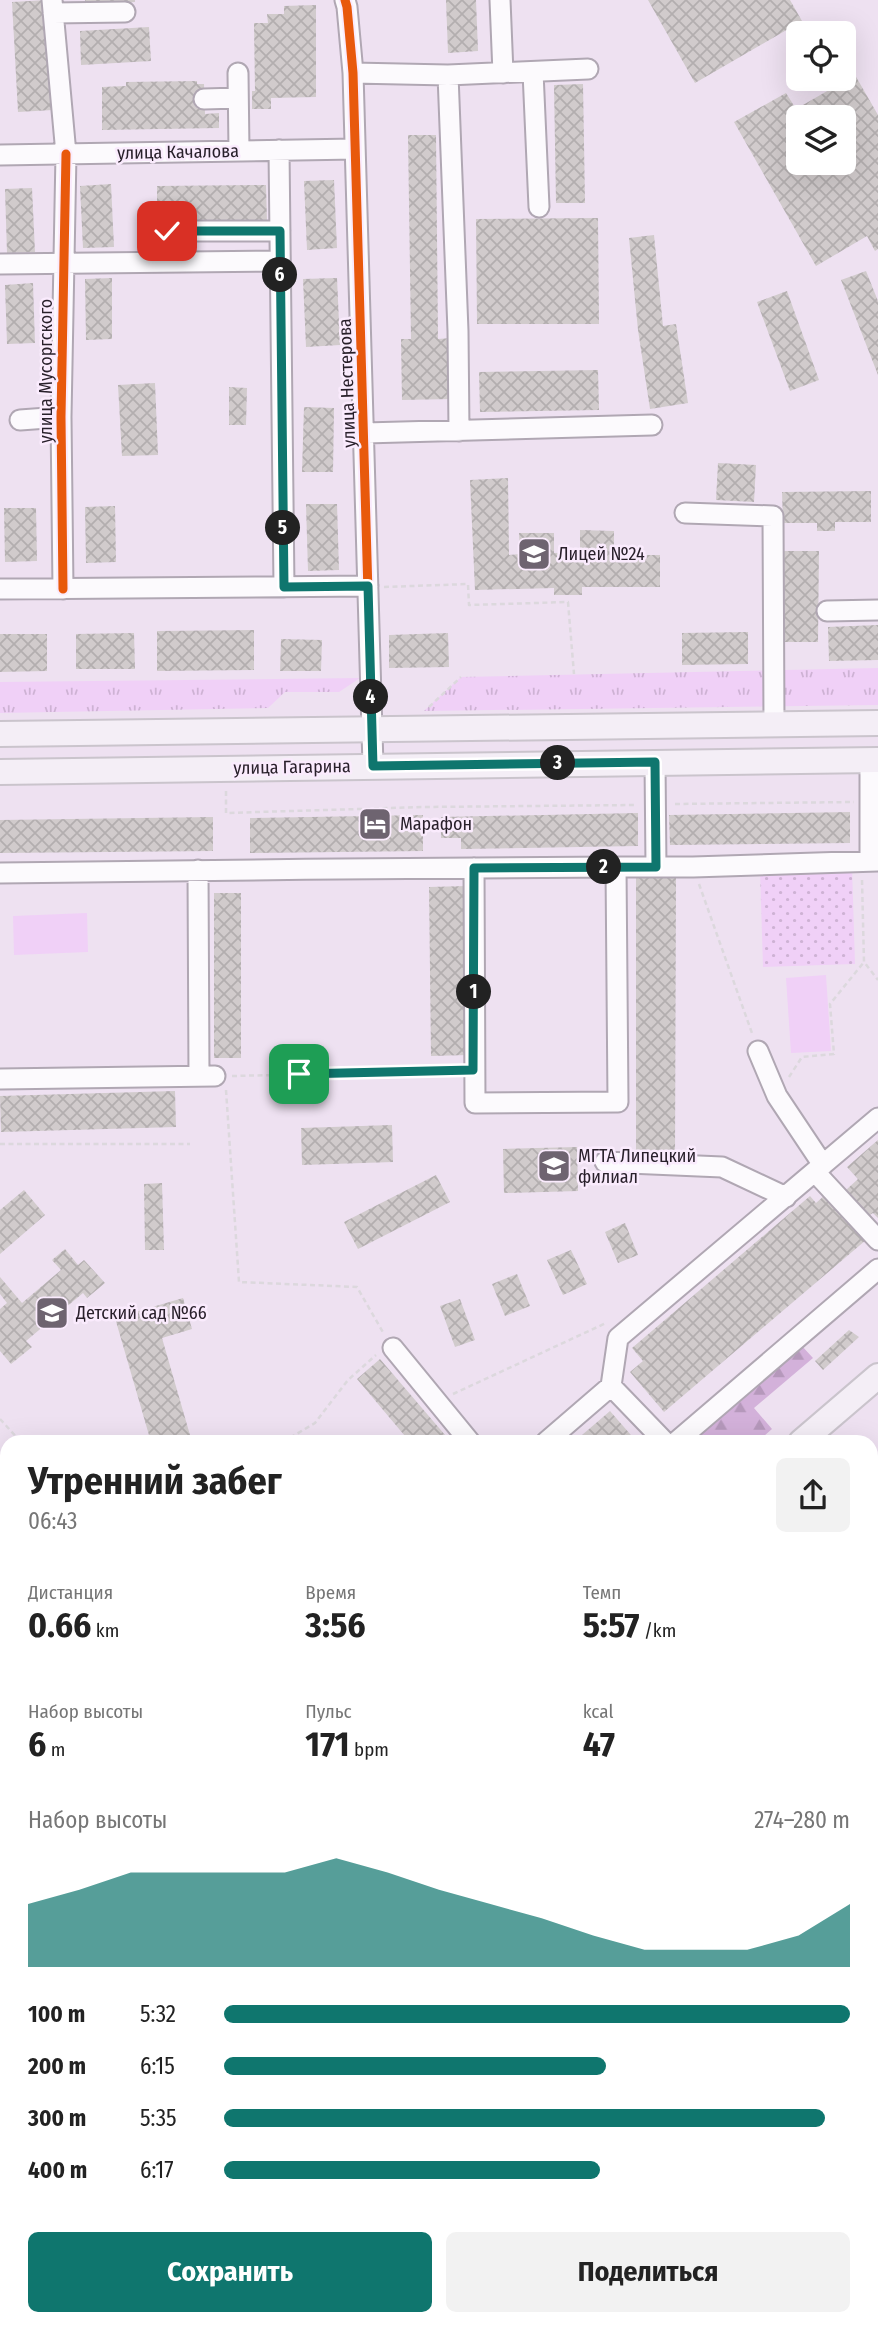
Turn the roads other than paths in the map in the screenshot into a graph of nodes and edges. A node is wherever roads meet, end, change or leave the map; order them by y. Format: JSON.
{"nodes":[{"id":1,"x":345,"y":0,"type":"edge"},
{"id":2,"x":500,"y":0,"type":"edge"},
{"id":3,"x":53,"y":6,"type":"edge"},
{"id":4,"x":125,"y":12,"type":"dead end"},
{"id":5,"x":589,"y":69,"type":"dead end"},
{"id":6,"x":533,"y":72,"type":"junction"},
{"id":7,"x":238,"y":73,"type":"dead end"},
{"id":8,"x":353,"y":73,"type":"junction"},
{"id":9,"x":503,"y":73,"type":"junction"},
{"id":10,"x":448,"y":75,"type":"junction"},
{"id":11,"x":239,"y":98,"type":"junction"},
{"id":12,"x":204,"y":99,"type":"dead end"},
{"id":13,"x":355,"y":149,"type":"junction"},
{"id":14,"x":279,"y":150,"type":"junction"},
{"id":15,"x":239,"y":151,"type":"junction"},
{"id":16,"x":66,"y":154,"type":"junction"},
{"id":17,"x":0,"y":155,"type":"edge"},
{"id":18,"x":539,"y":207,"type":"dead end"},
{"id":19,"x":280,"y":231,"type":"junction"},
{"id":20,"x":160,"y":261,"type":"junction"},
{"id":21,"x":280,"y":261,"type":"junction"},
{"id":22,"x":62,"y":262,"type":"junction"},
{"id":23,"x":0,"y":264,"type":"edge"},
{"id":24,"x":61,"y":417,"type":"junction"},
{"id":25,"x":20,"y":420,"type":"dead end"},
{"id":26,"x":652,"y":425,"type":"dead end"},
{"id":27,"x":459,"y":431,"type":"junction"},
{"id":28,"x":365,"y":433,"type":"junction"},
{"id":29,"x":685,"y":513,"type":"dead end"},
{"id":30,"x":375,"y":586,"type":"junction"},
{"id":31,"x":284,"y":587,"type":"junction"},
{"id":32,"x":0,"y":589,"type":"edge"},
{"id":33,"x":63,"y":589,"type":"junction"},
{"id":34,"x":878,"y":610,"type":"edge"},
{"id":35,"x":827,"y":611,"type":"dead end"},
{"id":36,"x":878,"y":723,"type":"edge"},
{"id":37,"x":774,"y":724,"type":"junction"},
{"id":38,"x":373,"y":729,"type":"junction"},
{"id":39,"x":0,"y":734,"type":"edge"},
{"id":40,"x":874,"y":760,"type":"edge"},
{"id":41,"x":655,"y":762,"type":"junction"},
{"id":42,"x":373,"y":766,"type":"junction"},
{"id":43,"x":0,"y":772,"type":"edge"},
{"id":44,"x":870,"y":861,"type":"edge"},
{"id":45,"x":617,"y":867,"type":"junction"},
{"id":46,"x":656,"y":867,"type":"junction"},
{"id":47,"x":474,"y":868,"type":"junction"},
{"id":48,"x":198,"y":870,"type":"junction"},
{"id":49,"x":0,"y":873,"type":"edge"},
{"id":50,"x":758,"y":1051,"type":"road end"},
{"id":51,"x":0,"y":1079,"type":"edge"},
{"id":52,"x":878,"y":1118,"type":"edge"},
{"id":53,"x":605,"y":1161,"type":"dead end"},
{"id":54,"x":819,"y":1169,"type":"junction"},
{"id":55,"x":786,"y":1197,"type":"junction"},
{"id":56,"x":878,"y":1240,"type":"edge"},
{"id":57,"x":878,"y":1269,"type":"edge"},
{"id":58,"x":393,"y":1348,"type":"road end"},
{"id":59,"x":878,"y":1376,"type":"edge"},
{"id":60,"x":611,"y":1386,"type":"junction"},
{"id":61,"x":465,"y":1435,"type":"edge"},
{"id":62,"x":554,"y":1435,"type":"edge"},
{"id":63,"x":658,"y":1435,"type":"edge"},
{"id":64,"x":684,"y":1435,"type":"edge"},
{"id":65,"x":809,"y":1435,"type":"edge"}],
"edges":[{"from":1,"to":8,"type":"street","name":"улица Нестерова"},
{"from":2,"to":9,"type":"street"},
{"from":3,"to":4,"type":"street"},
{"from":3,"to":16,"type":"street","name":"улица Мусоргского"},
{"from":5,"to":6,"type":"street"},
{"from":6,"to":9,"type":"street"},
{"from":6,"to":18,"type":"street"},
{"from":7,"to":11,"type":"street"},
{"from":8,"to":10,"type":"street"},
{"from":8,"to":13,"type":"street","name":"улица Нестерова"},
{"from":9,"to":10,"type":"street"},
{"from":10,"to":27,"type":"street"},
{"from":11,"to":12,"type":"street"},
{"from":11,"to":15,"type":"street"},
{"from":13,"to":14,"type":"street","name":"улица Качалова"},
{"from":13,"to":28,"type":"street","name":"улица Нестерова"},
{"from":14,"to":15,"type":"street","name":"улица Качалова"},
{"from":14,"to":19,"type":"street"},
{"from":15,"to":16,"type":"street","name":"улица Качалова"},
{"from":16,"to":17,"type":"street","name":"улица Качалова"},
{"from":16,"to":22,"type":"street","name":"улица Мусоргского"},
{"from":19,"to":20,"type":"street"},
{"from":19,"to":21,"type":"street"},
{"from":20,"to":21,"type":"street"},
{"from":20,"to":22,"type":"street"},
{"from":21,"to":31,"type":"street"},
{"from":22,"to":23,"type":"street"},
{"from":22,"to":24,"type":"street","name":"улица Мусоргского"},
{"from":24,"to":25,"type":"street"},
{"from":24,"to":33,"type":"street","name":"улица Мусоргского"},
{"from":26,"to":27,"type":"street"},
{"from":27,"to":28,"type":"street"},
{"from":28,"to":30,"type":"street","name":"улица Нестерова"},
{"from":29,"to":37,"type":"street"},
{"from":30,"to":31,"type":"street"},
{"from":30,"to":38,"type":"street","name":"улица Нестерова"},
{"from":31,"to":33,"type":"street"},
{"from":32,"to":33,"type":"street"},
{"from":34,"to":35,"type":"street"},
{"from":36,"to":37,"type":"main road","name":"улица Гагарина"},
{"from":37,"to":38,"type":"main road","name":"улица Гагарина"},
{"from":38,"to":39,"type":"main road","name":"улица Гагарина"},
{"from":38,"to":42,"type":"street","name":"улица Нестерова"},
{"from":40,"to":41,"type":"main road","name":"улица Гагарина"},
{"from":40,"to":44,"type":"street"},
{"from":41,"to":42,"type":"main road","name":"улица Гагарина"},
{"from":41,"to":46,"type":"street"},
{"from":42,"to":43,"type":"main road","name":"улица Гагарина"},
{"from":44,"to":46,"type":"street"},
{"from":45,"to":46,"type":"street"},
{"from":45,"to":47,"type":"street"},
{"from":45,"to":47,"type":"street"},
{"from":47,"to":48,"type":"street"},
{"from":48,"to":49,"type":"street"},
{"from":48,"to":51,"type":"street"},
{"from":50,"to":54,"type":"street"},
{"from":52,"to":54,"type":"street"},
{"from":53,"to":55,"type":"street"},
{"from":54,"to":55,"type":"street"},
{"from":54,"to":56,"type":"street"},
{"from":55,"to":60,"type":"street"},
{"from":57,"to":64,"type":"street"},
{"from":58,"to":61,"type":"street"},
{"from":59,"to":65,"type":"main road"},
{"from":60,"to":62,"type":"street"},
{"from":60,"to":63,"type":"street"}]}
